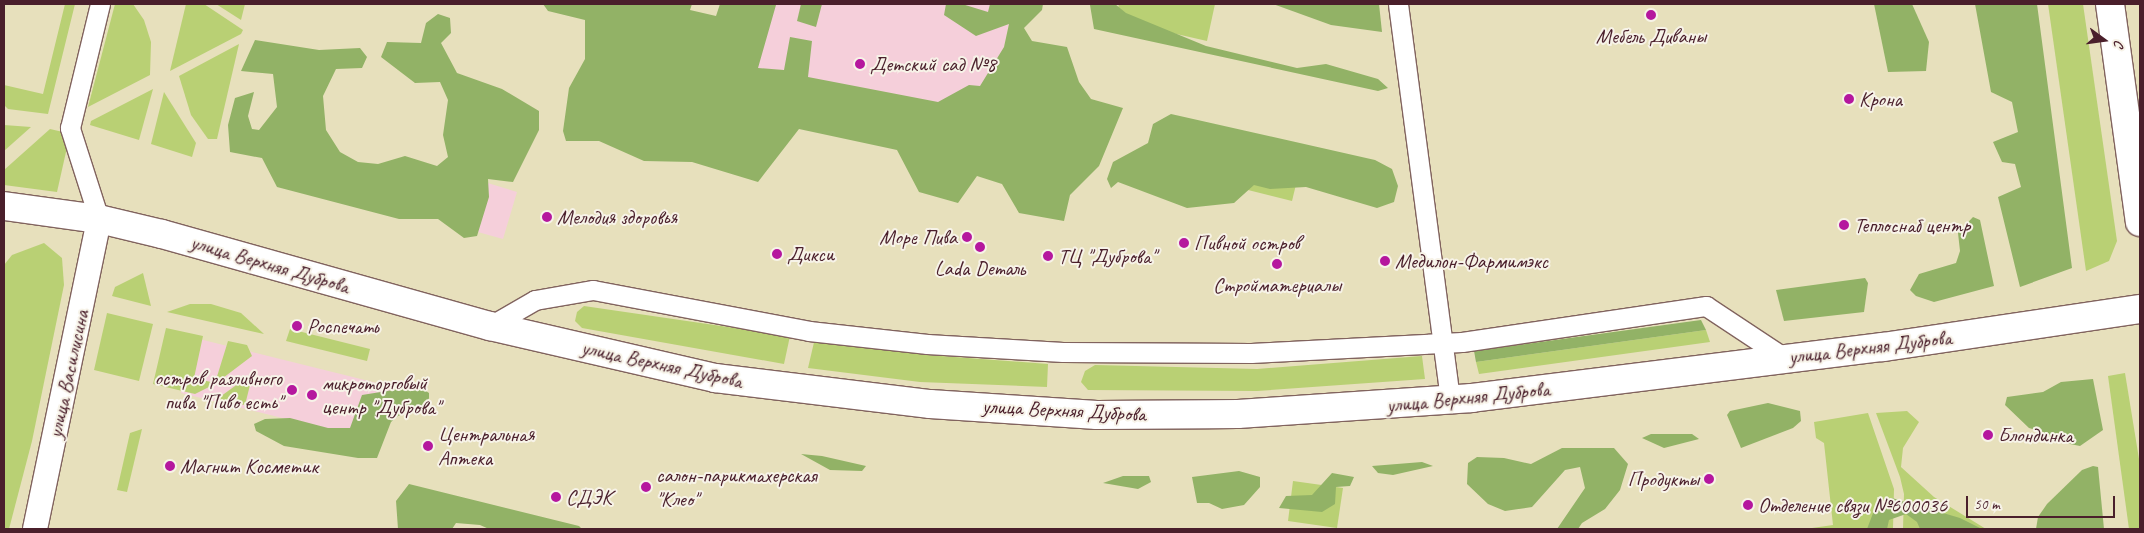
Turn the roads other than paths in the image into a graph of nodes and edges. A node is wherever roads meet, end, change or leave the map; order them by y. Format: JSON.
{"nodes":[{"id":1,"x":100,"y":4,"type":"edge"},
{"id":2,"x":1398,"y":4,"type":"edge"},
{"id":3,"x":2110,"y":4,"type":"edge"},
{"id":4,"x":4,"y":206,"type":"edge"},
{"id":5,"x":99,"y":219,"type":"junction"},
{"id":6,"x":2140,"y":222,"type":"edge"},
{"id":7,"x":2140,"y":309,"type":"edge"},
{"id":8,"x":490,"y":326,"type":"junction"},
{"id":9,"x":1442,"y":343,"type":"junction"},
{"id":10,"x":1784,"y":357,"type":"junction"},
{"id":11,"x":1450,"y":400,"type":"junction"},
{"id":12,"x":35,"y":529,"type":"edge"}],
"edges":[{"from":1,"to":5,"type":"street"},
{"from":2,"to":9,"type":"street"},
{"from":3,"to":6,"type":"main road"},
{"from":4,"to":5,"type":"main road","name":"улица Верхняя Дуброва"},
{"from":5,"to":8,"type":"main road","name":"улица Верхняя Дуброва"},
{"from":5,"to":12,"type":"street","name":"улица Василисина"},
{"from":7,"to":10,"type":"main road","name":"улица Верхняя Дуброва"},
{"from":8,"to":9,"type":"street"},
{"from":8,"to":11,"type":"main road","name":"улица Верхняя Дуброва"},
{"from":9,"to":10,"type":"street"},
{"from":9,"to":11,"type":"street"},
{"from":10,"to":11,"type":"main road","name":"улица Верхняя Дуброва"}]}
